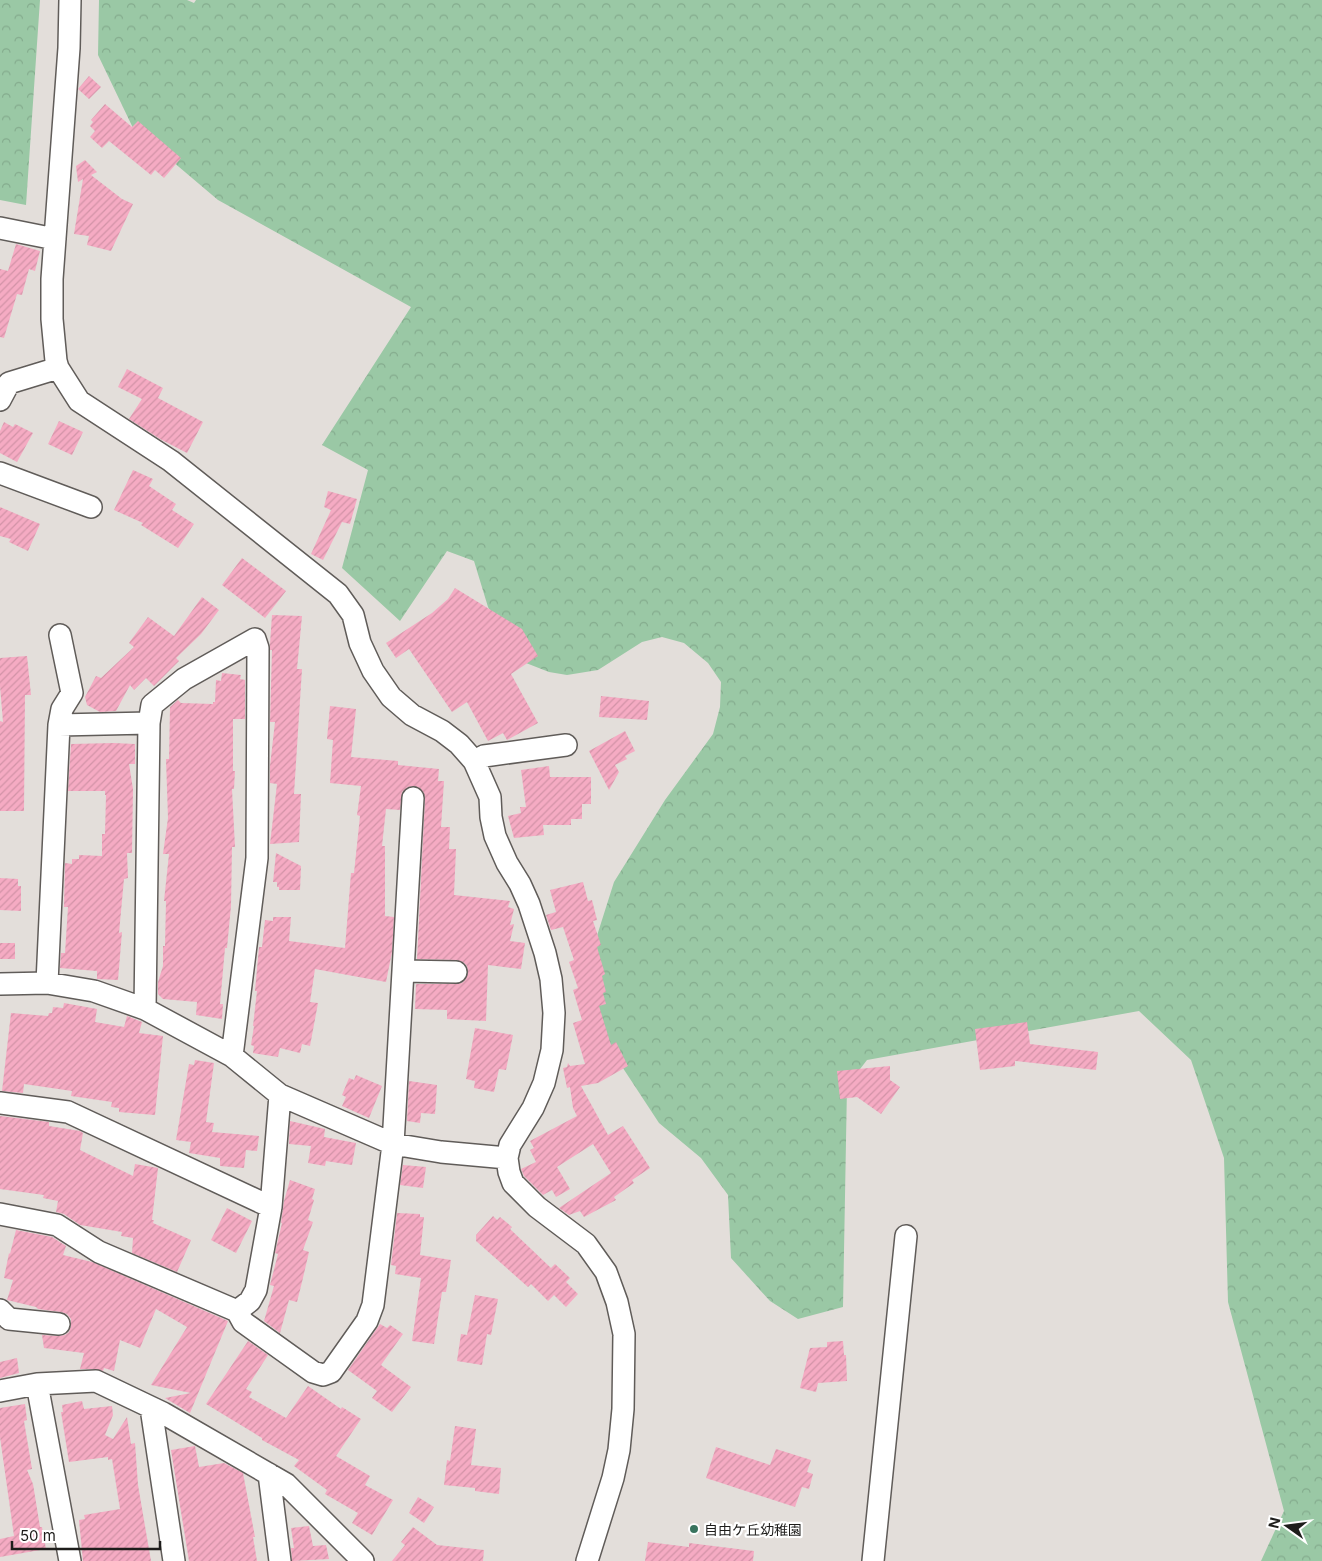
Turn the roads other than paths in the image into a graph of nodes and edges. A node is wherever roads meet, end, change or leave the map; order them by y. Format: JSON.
{"nodes":[{"id":1,"x":70,"y":0,"type":"edge"},
{"id":2,"x":0,"y":228,"type":"edge"},
{"id":3,"x":56,"y":239,"type":"junction"},
{"id":4,"x":58,"y":368,"type":"junction"},
{"id":5,"x":0,"y":400,"type":"edge"},
{"id":6,"x":0,"y":473,"type":"edge"},
{"id":7,"x":91,"y":507,"type":"dead end"},
{"id":8,"x":60,"y":635,"type":"dead end"},
{"id":9,"x":149,"y":723,"type":"junction"},
{"id":10,"x":59,"y":725,"type":"junction"},
{"id":11,"x":566,"y":745,"type":"dead end"},
{"id":12,"x":474,"y":761,"type":"junction"},
{"id":13,"x":413,"y":798,"type":"dead end"},
{"id":14,"x":403,"y":971,"type":"junction"},
{"id":15,"x":456,"y":972,"type":"dead end"},
{"id":16,"x":47,"y":983,"type":"junction"},
{"id":17,"x":0,"y":984,"type":"edge"},
{"id":18,"x":145,"y":1009,"type":"junction"},
{"id":19,"x":232,"y":1056,"type":"junction"},
{"id":20,"x":280,"y":1095,"type":"junction"},
{"id":21,"x":0,"y":1103,"type":"edge"},
{"id":22,"x":393,"y":1144,"type":"junction"},
{"id":23,"x":506,"y":1158,"type":"junction"},
{"id":24,"x":271,"y":1207,"type":"junction"},
{"id":25,"x":0,"y":1215,"type":"edge"},
{"id":26,"x":906,"y":1236,"type":"dead end"},
{"id":27,"x":0,"y":1310,"type":"edge"},
{"id":28,"x":237,"y":1311,"type":"junction"},
{"id":29,"x":59,"y":1324,"type":"dead end"},
{"id":30,"x":37,"y":1384,"type":"junction"},
{"id":31,"x":0,"y":1391,"type":"edge"},
{"id":32,"x":150,"y":1408,"type":"junction"},
{"id":33,"x":269,"y":1474,"type":"junction"},
{"id":34,"x":70,"y":1561,"type":"edge"},
{"id":35,"x":174,"y":1561,"type":"edge"},
{"id":36,"x":280,"y":1561,"type":"edge"},
{"id":37,"x":363,"y":1561,"type":"edge"},
{"id":38,"x":587,"y":1561,"type":"edge"},
{"id":39,"x":873,"y":1561,"type":"edge"}],
"edges":[{"from":1,"to":3,"type":"street"},
{"from":2,"to":3,"type":"street"},
{"from":3,"to":4,"type":"street"},
{"from":4,"to":5,"type":"street"},
{"from":4,"to":12,"type":"street"},
{"from":6,"to":7,"type":"street"},
{"from":8,"to":10,"type":"street"},
{"from":9,"to":10,"type":"street"},
{"from":9,"to":18,"type":"street"},
{"from":9,"to":19,"type":"street"},
{"from":10,"to":16,"type":"street"},
{"from":11,"to":12,"type":"street"},
{"from":12,"to":23,"type":"street"},
{"from":13,"to":14,"type":"street"},
{"from":14,"to":15,"type":"street"},
{"from":14,"to":22,"type":"street"},
{"from":16,"to":17,"type":"street"},
{"from":16,"to":18,"type":"street"},
{"from":18,"to":19,"type":"street"},
{"from":19,"to":20,"type":"street"},
{"from":20,"to":22,"type":"street"},
{"from":20,"to":24,"type":"street"},
{"from":21,"to":24,"type":"street"},
{"from":22,"to":23,"type":"street"},
{"from":22,"to":28,"type":"street"},
{"from":23,"to":38,"type":"street"},
{"from":24,"to":28,"type":"street"},
{"from":25,"to":28,"type":"street"},
{"from":26,"to":39,"type":"street"},
{"from":27,"to":29,"type":"street"},
{"from":30,"to":31,"type":"street"},
{"from":30,"to":32,"type":"street"},
{"from":30,"to":34,"type":"street"},
{"from":32,"to":33,"type":"street"},
{"from":32,"to":35,"type":"street"},
{"from":33,"to":36,"type":"street"},
{"from":33,"to":37,"type":"street"}]}
